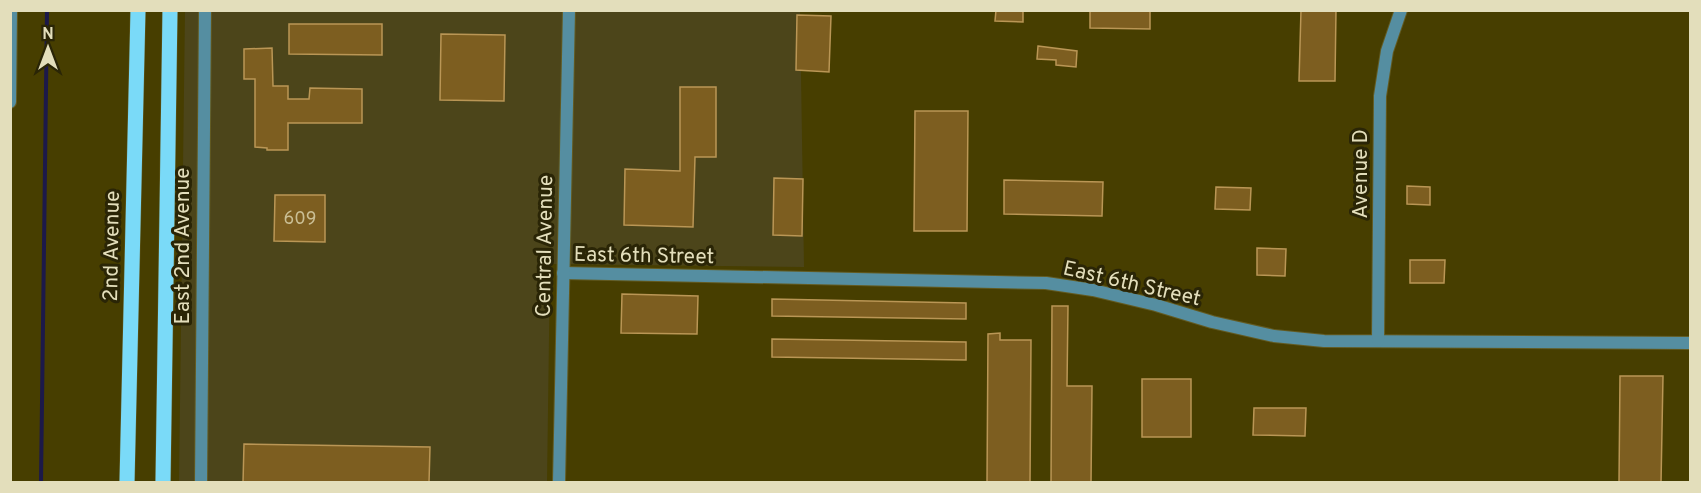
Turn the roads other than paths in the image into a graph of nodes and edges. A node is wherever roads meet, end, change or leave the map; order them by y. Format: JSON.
{"nodes":[{"id":1,"x":11,"y":10,"type":"edge"},
{"id":2,"x":138,"y":10,"type":"edge"},
{"id":3,"x":170,"y":10,"type":"edge"},
{"id":4,"x":205,"y":10,"type":"edge"},
{"id":5,"x":568,"y":10,"type":"edge"},
{"id":6,"x":1401,"y":10,"type":"edge"},
{"id":7,"x":10,"y":102,"type":"edge"},
{"id":8,"x":563,"y":273,"type":"junction"},
{"id":9,"x":1378,"y":341,"type":"junction"},
{"id":10,"x":1690,"y":343,"type":"edge"},
{"id":11,"x":127,"y":483,"type":"edge"},
{"id":12,"x":162,"y":483,"type":"edge"},
{"id":13,"x":201,"y":483,"type":"edge"},
{"id":14,"x":559,"y":483,"type":"edge"}],
"edges":[{"from":1,"to":7,"type":"street"},
{"from":2,"to":11,"type":"main road","name":"2nd Avenue"},
{"from":3,"to":12,"type":"main road"},
{"from":4,"to":13,"type":"street","name":"East 2nd Avenue"},
{"from":5,"to":8,"type":"street","name":"Central Avenue"},
{"from":6,"to":9,"type":"street","name":"Avenue D"},
{"from":8,"to":9,"type":"street","name":"East 6th Street"},
{"from":8,"to":14,"type":"street","name":"Central Avenue"},
{"from":9,"to":10,"type":"street","name":"East 6th Street"}]}
